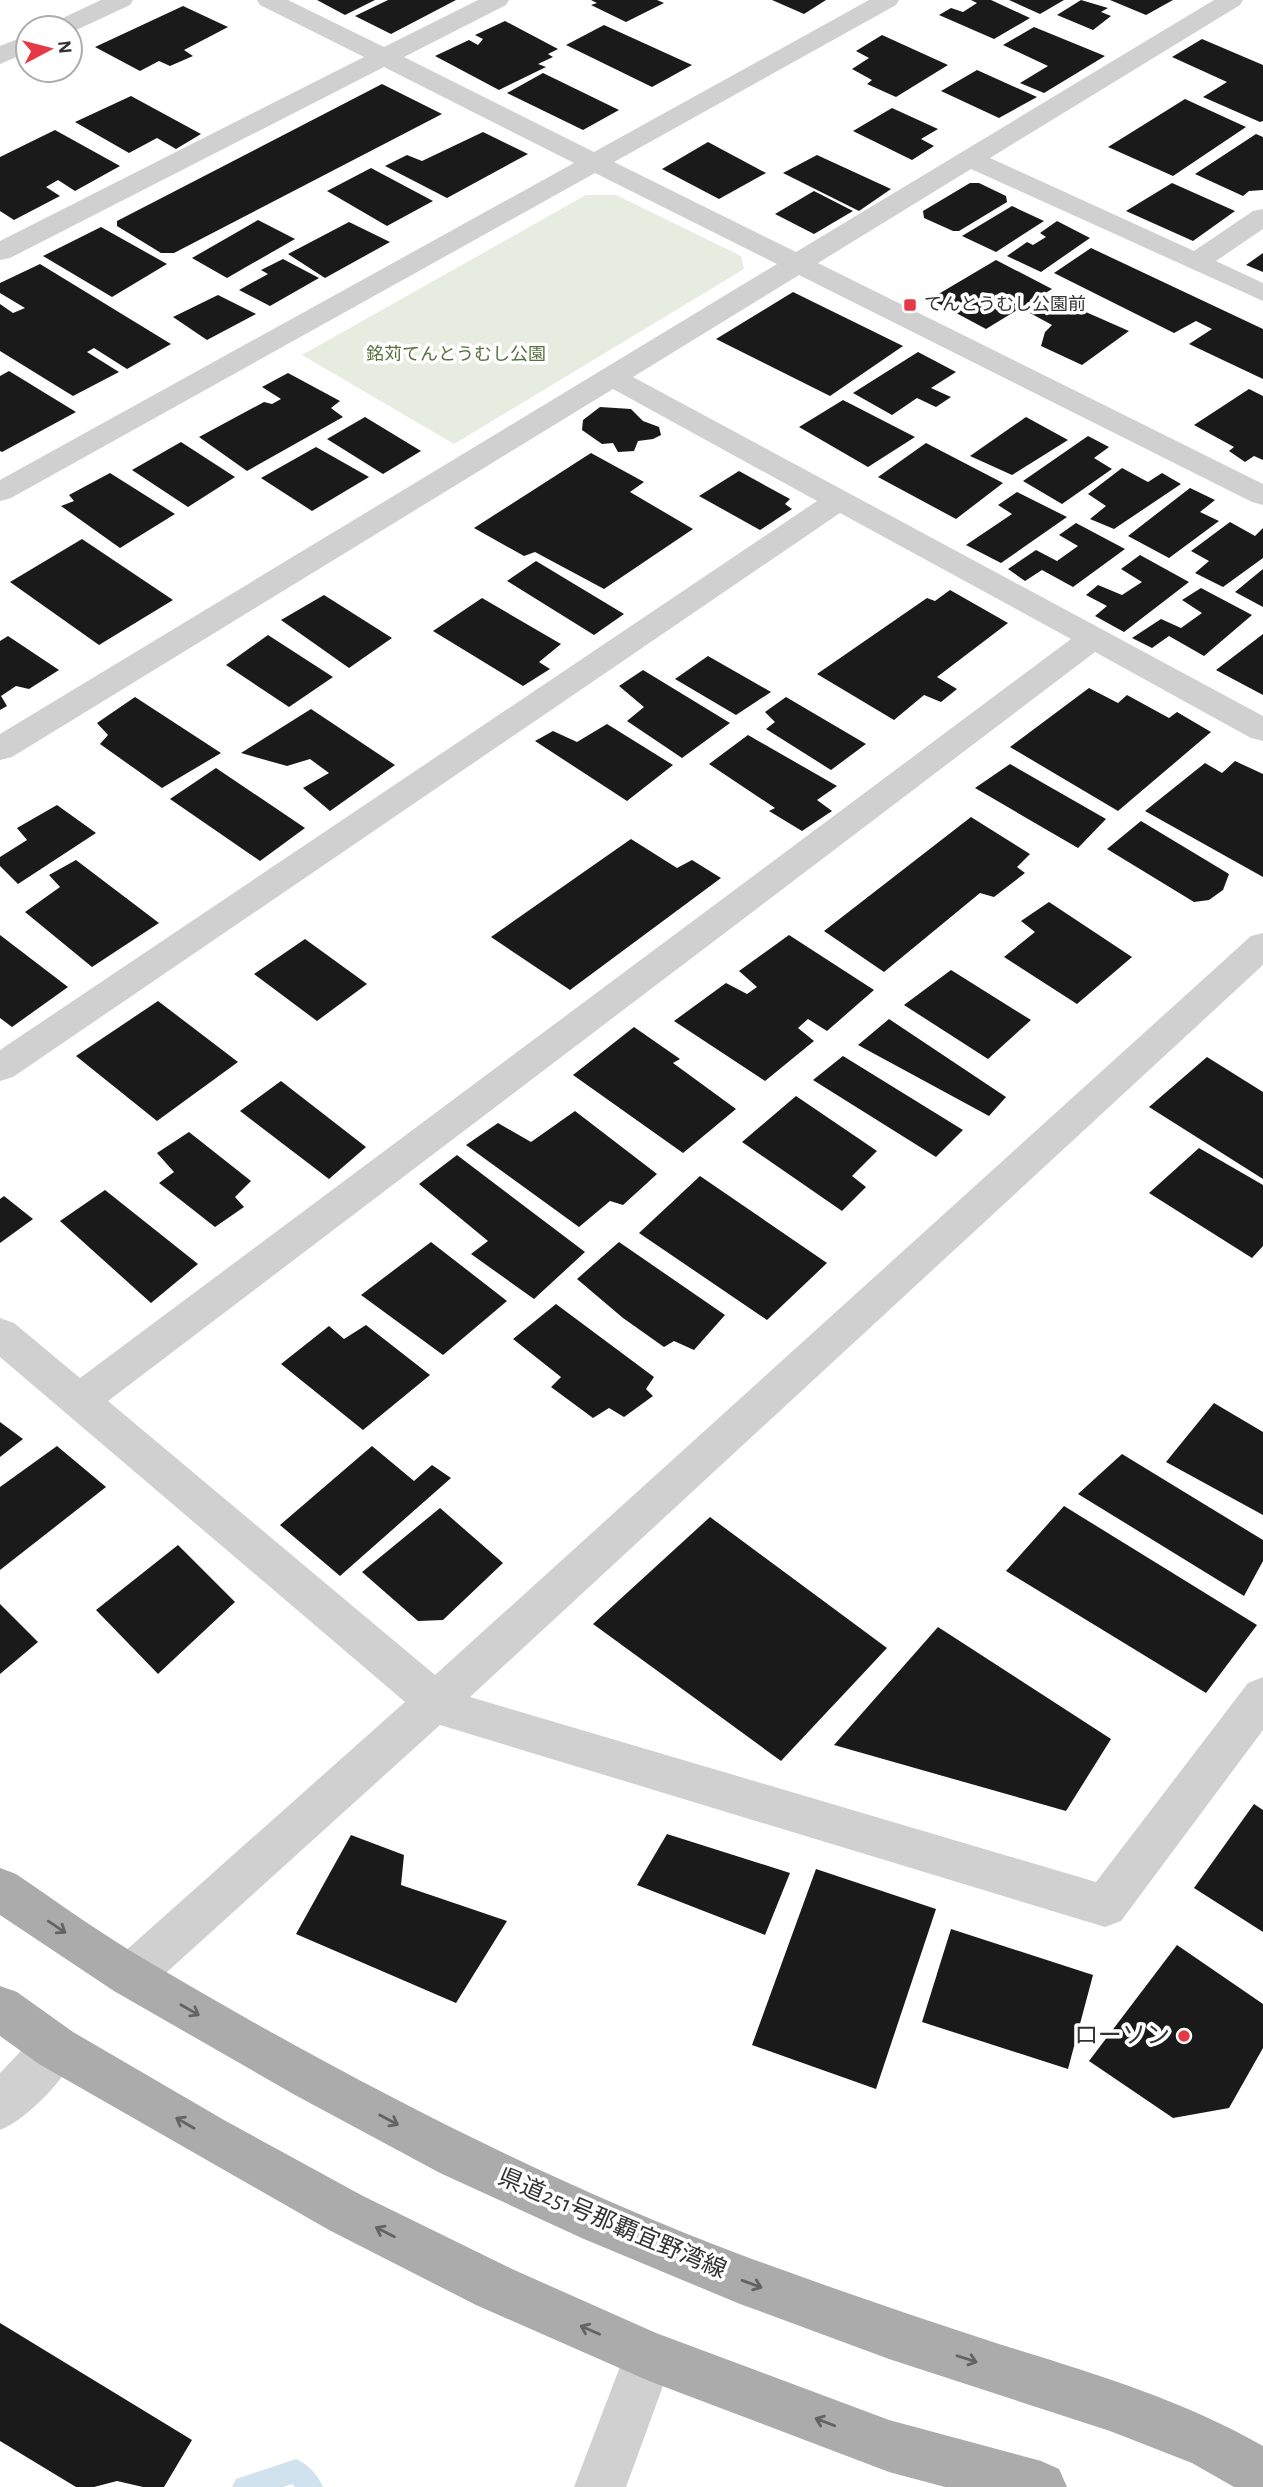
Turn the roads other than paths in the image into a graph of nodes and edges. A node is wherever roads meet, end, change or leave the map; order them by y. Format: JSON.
{"nodes":[{"id":1,"x":121,"y":0,"type":"edge"},
{"id":2,"x":269,"y":0,"type":"edge"},
{"id":3,"x":497,"y":0,"type":"edge"},
{"id":4,"x":887,"y":0,"type":"edge"},
{"id":5,"x":1231,"y":0,"type":"edge"},
{"id":6,"x":84,"y":17,"type":"edge"},
{"id":7,"x":383,"y":58,"type":"junction"},
{"id":8,"x":970,"y":159,"type":"junction"},
{"id":9,"x":596,"y":162,"type":"junction"},
{"id":10,"x":1263,"y":217,"type":"edge"},
{"id":11,"x":0,"y":252,"type":"edge"},
{"id":12,"x":1196,"y":262,"type":"junction"},
{"id":13,"x":798,"y":264,"type":"junction"},
{"id":14,"x":1263,"y":293,"type":"edge"},
{"id":15,"x":612,"y":377,"type":"junction"},
{"id":16,"x":0,"y":492,"type":"edge"},
{"id":17,"x":1263,"y":496,"type":"edge"},
{"id":18,"x":839,"y":500,"type":"junction"},
{"id":19,"x":1094,"y":638,"type":"junction"},
{"id":20,"x":1263,"y":730,"type":"edge"},
{"id":21,"x":0,"y":749,"type":"edge"},
{"id":22,"x":1263,"y":945,"type":"edge"},
{"id":23,"x":0,"y":1068,"type":"edge"},
{"id":24,"x":0,"y":1334,"type":"edge"},
{"id":25,"x":79,"y":1401,"type":"junction"},
{"id":26,"x":1263,"y":1696,"type":"edge"},
{"id":27,"x":436,"y":1701,"type":"junction"},
{"id":28,"x":0,"y":1888,"type":"edge"},
{"id":29,"x":130,"y":1976,"type":"junction"},
{"id":30,"x":0,"y":2008,"type":"edge"},
{"id":31,"x":56,"y":2048,"type":"junction"},
{"id":32,"x":0,"y":2107,"type":"edge"},
{"id":33,"x":649,"y":2356,"type":"junction"},
{"id":34,"x":889,"y":2446,"type":"junction"},
{"id":35,"x":1263,"y":2474,"type":"edge"},
{"id":36,"x":600,"y":2487,"type":"edge"},
{"id":37,"x":970,"y":2487,"type":"edge"},
{"id":38,"x":1041,"y":2487,"type":"edge"}],
"edges":[{"from":1,"to":6,"type":"street"},
{"from":2,"to":7,"type":"street"},
{"from":3,"to":7,"type":"street"},
{"from":4,"to":9,"type":"street"},
{"from":5,"to":8,"type":"street"},
{"from":7,"to":9,"type":"street"},
{"from":7,"to":11,"type":"street"},
{"from":8,"to":12,"type":"street"},
{"from":8,"to":13,"type":"street"},
{"from":9,"to":13,"type":"street"},
{"from":9,"to":16,"type":"street"},
{"from":10,"to":12,"type":"street"},
{"from":12,"to":14,"type":"street"},
{"from":13,"to":15,"type":"street"},
{"from":13,"to":17,"type":"street"},
{"from":15,"to":18,"type":"street"},
{"from":15,"to":21,"type":"street"},
{"from":18,"to":19,"type":"street"},
{"from":18,"to":23,"type":"street"},
{"from":19,"to":20,"type":"street"},
{"from":19,"to":25,"type":"street"},
{"from":22,"to":27,"type":"street"},
{"from":24,"to":25,"type":"street"},
{"from":25,"to":27,"type":"street"},
{"from":26,"to":27,"type":"street"},
{"from":27,"to":29,"type":"street"},
{"from":28,"to":29,"type":"main road","name":"県道251号那覇宜野湾線","one_way":true},
{"from":29,"to":35,"type":"main road","name":"県道251号那覇宜野湾線","one_way":true},
{"from":30,"to":31,"type":"main road"},
{"from":31,"to":32,"type":"street"},
{"from":33,"to":31,"type":"main road","one_way":true},
{"from":34,"to":33,"type":"main road","one_way":true},
{"from":33,"to":36,"type":"street"},
{"from":34,"to":37,"type":"main road"},
{"from":34,"to":38,"type":"main road"}]}
